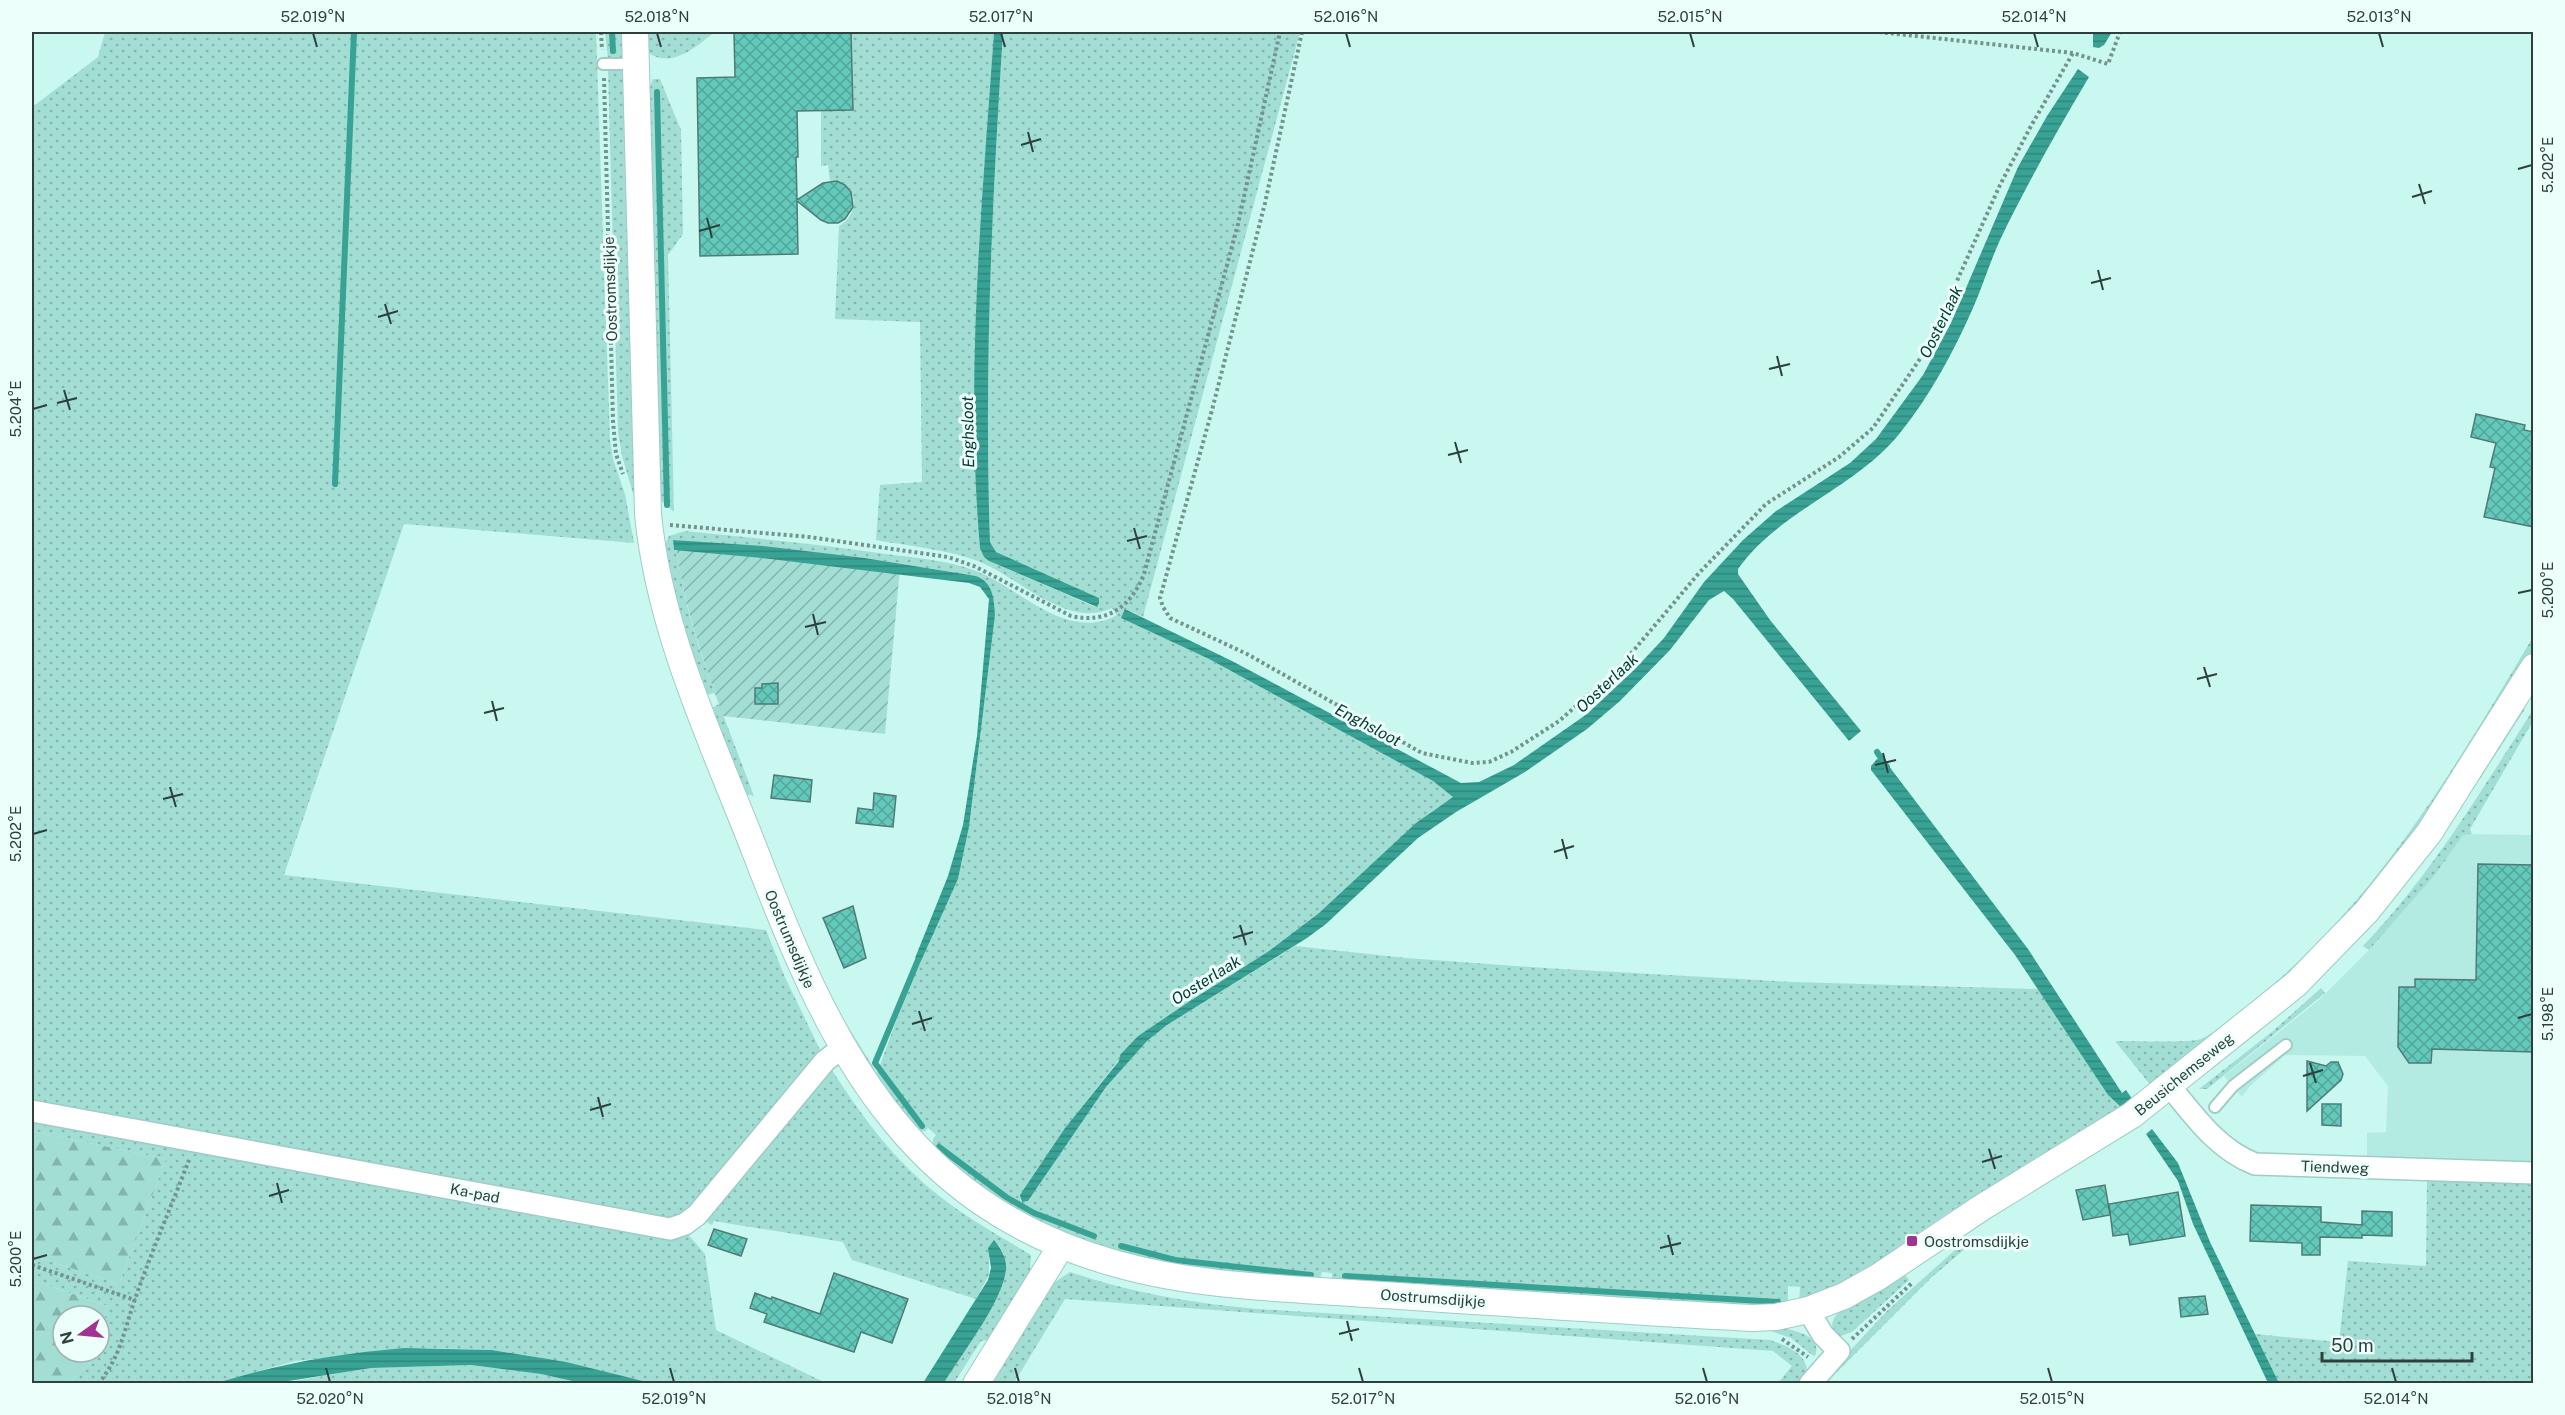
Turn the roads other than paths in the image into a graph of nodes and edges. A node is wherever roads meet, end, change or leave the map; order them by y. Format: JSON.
{"nodes":[{"id":1,"x":635,"y":32,"type":"edge"},
{"id":2,"x":603,"y":64,"type":"road end"},
{"id":3,"x":636,"y":64,"type":"junction"},
{"id":4,"x":650,"y":533,"type":"joint"},
{"id":5,"x":2534,"y":668,"type":"edge"},
{"id":6,"x":2286,"y":1045,"type":"dead end"},
{"id":7,"x":842,"y":1048,"type":"junction"},
{"id":8,"x":2169,"y":1085,"type":"junction"},
{"id":9,"x":2215,"y":1107,"type":"dead end"},
{"id":10,"x":32,"y":1111,"type":"edge"},
{"id":11,"x":2534,"y":1173,"type":"edge"},
{"id":12,"x":1060,"y":1246,"type":"junction"},
{"id":13,"x":1808,"y":1310,"type":"junction"},
{"id":14,"x":976,"y":1383,"type":"edge"},
{"id":15,"x":1810,"y":1383,"type":"edge"}],
"edges":[{"from":1,"to":3,"type":"street","name":"Oostromsdijkje"},
{"from":2,"to":3,"type":"lane"},
{"from":3,"to":4,"type":"street","name":"Oostromsdijkje"},
{"from":4,"to":7,"type":"street","name":"Oostrumsdijkje"},
{"from":5,"to":8,"type":"street","name":"Beusichemseweg"},
{"from":6,"to":9,"type":"lane"},
{"from":7,"to":10,"type":"street","name":"Ka-pad"},
{"from":7,"to":12,"type":"street","name":"Oostrumsdijkje"},
{"from":8,"to":11,"type":"street","name":"Tiendweg"},
{"from":8,"to":13,"type":"street","name":"Beusichemseweg"},
{"from":12,"to":13,"type":"street","name":"Oostrumsdijkje"},
{"from":12,"to":14,"type":"street"},
{"from":13,"to":15,"type":"street"}]}
